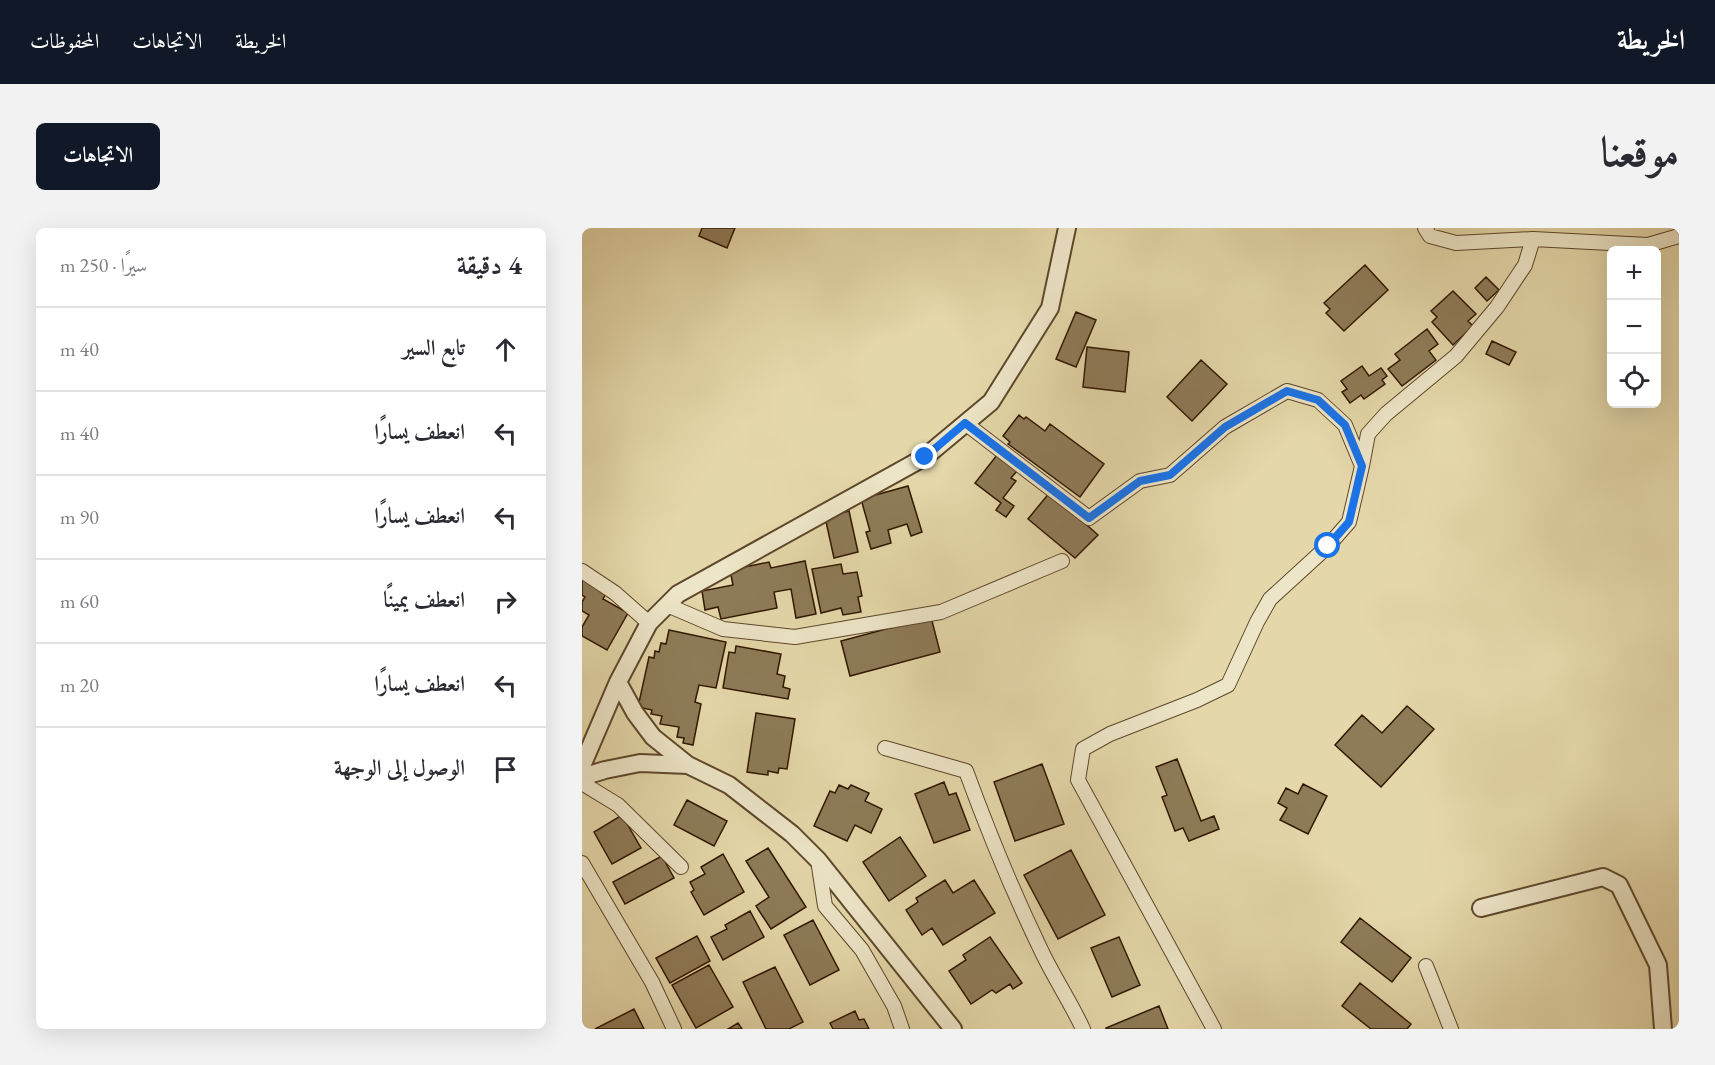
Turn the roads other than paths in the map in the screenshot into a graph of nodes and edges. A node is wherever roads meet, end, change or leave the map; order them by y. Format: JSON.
{"nodes":[{"id":1,"x":1067,"y":228,"type":"edge"},
{"id":2,"x":1425,"y":228,"type":"edge"},
{"id":3,"x":1679,"y":236,"type":"edge"},
{"id":4,"x":1533,"y":239,"type":"junction"},
{"id":5,"x":965,"y":423,"type":"junction"},
{"id":6,"x":1362,"y":466,"type":"junction"},
{"id":7,"x":1062,"y":561,"type":"dead end"},
{"id":8,"x":582,"y":571,"type":"edge"},
{"id":9,"x":667,"y":605,"type":"junction"},
{"id":10,"x":649,"y":623,"type":"junction"},
{"id":11,"x":618,"y":682,"type":"junction"},
{"id":12,"x":885,"y":748,"type":"dead end"},
{"id":13,"x":688,"y":765,"type":"junction"},
{"id":14,"x":582,"y":766,"type":"edge"},
{"id":15,"x":582,"y":777,"type":"edge"},
{"id":16,"x":582,"y":783,"type":"edge"},
{"id":17,"x":818,"y":860,"type":"junction"},
{"id":18,"x":582,"y":863,"type":"edge"},
{"id":19,"x":681,"y":867,"type":"dead end"},
{"id":20,"x":1481,"y":908,"type":"dead end"},
{"id":21,"x":1426,"y":966,"type":"dead end"},
{"id":22,"x":675,"y":1029,"type":"edge"},
{"id":23,"x":902,"y":1029,"type":"edge"},
{"id":24,"x":953,"y":1029,"type":"edge"},
{"id":25,"x":1083,"y":1029,"type":"edge"},
{"id":26,"x":1214,"y":1029,"type":"edge"},
{"id":27,"x":1451,"y":1029,"type":"edge"},
{"id":28,"x":1664,"y":1029,"type":"edge"}],
"edges":[{"from":1,"to":5,"type":"street"},
{"from":2,"to":4,"type":"street"},
{"from":3,"to":4,"type":"street"},
{"from":4,"to":6,"type":"street"},
{"from":5,"to":6,"type":"street"},
{"from":5,"to":9,"type":"street"},
{"from":6,"to":26,"type":"street"},
{"from":7,"to":9,"type":"street"},
{"from":8,"to":10,"type":"street"},
{"from":9,"to":10,"type":"street"},
{"from":10,"to":11,"type":"street"},
{"from":11,"to":13,"type":"street"},
{"from":11,"to":14,"type":"street"},
{"from":12,"to":25,"type":"street"},
{"from":13,"to":15,"type":"street"},
{"from":13,"to":17,"type":"street"},
{"from":16,"to":19,"type":"street"},
{"from":17,"to":23,"type":"street"},
{"from":17,"to":24,"type":"street"},
{"from":18,"to":22,"type":"street"},
{"from":20,"to":28,"type":"street"},
{"from":21,"to":27,"type":"street"}]}
